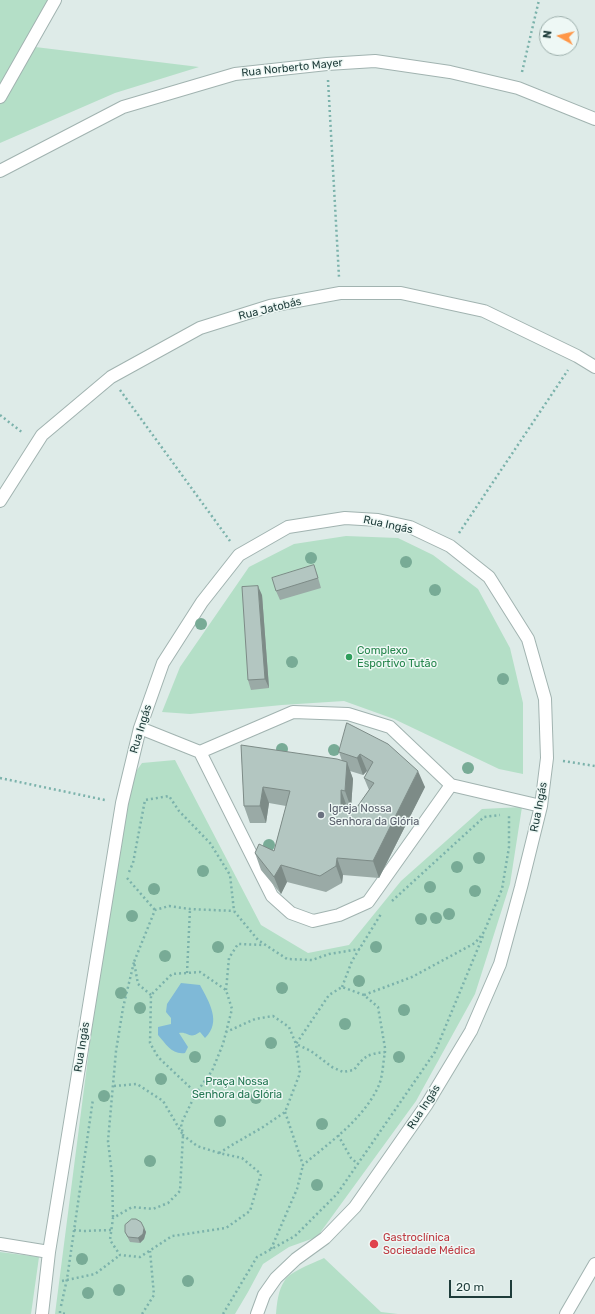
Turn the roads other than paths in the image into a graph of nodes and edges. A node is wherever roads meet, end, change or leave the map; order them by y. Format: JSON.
{"nodes":[{"id":1,"x":55,"y":0,"type":"edge"},
{"id":2,"x":0,"y":97,"type":"edge"},
{"id":3,"x":595,"y":119,"type":"edge"},
{"id":4,"x":0,"y":172,"type":"edge"},
{"id":5,"x":595,"y":367,"type":"edge"},
{"id":6,"x":0,"y":501,"type":"edge"},
{"id":7,"x":140,"y":728,"type":"junction"},
{"id":8,"x":200,"y":752,"type":"junction"},
{"id":9,"x":451,"y":785,"type":"junction"},
{"id":10,"x":541,"y":806,"type":"junction"},
{"id":11,"x":0,"y":1244,"type":"edge"},
{"id":12,"x":49,"y":1252,"type":"junction"},
{"id":13,"x":595,"y":1264,"type":"edge"},
{"id":14,"x":42,"y":1314,"type":"edge"},
{"id":15,"x":257,"y":1314,"type":"edge"},
{"id":16,"x":566,"y":1314,"type":"edge"}],
"edges":[{"from":1,"to":2,"type":"street"},
{"from":3,"to":4,"type":"street","name":"Rua Norberto Mayer"},
{"from":5,"to":6,"type":"street","name":"Rua Jatobás"},
{"from":7,"to":8,"type":"street"},
{"from":7,"to":10,"type":"street","name":"Rua Ingás"},
{"from":7,"to":12,"type":"street","name":"Rua Ingás"},
{"from":8,"to":9,"type":"street"},
{"from":8,"to":9,"type":"street"},
{"from":9,"to":10,"type":"street"},
{"from":10,"to":15,"type":"street","name":"Rua Ingás"},
{"from":11,"to":12,"type":"street"},
{"from":12,"to":14,"type":"street","name":"Rua Ingás"},
{"from":13,"to":16,"type":"street"}]}
